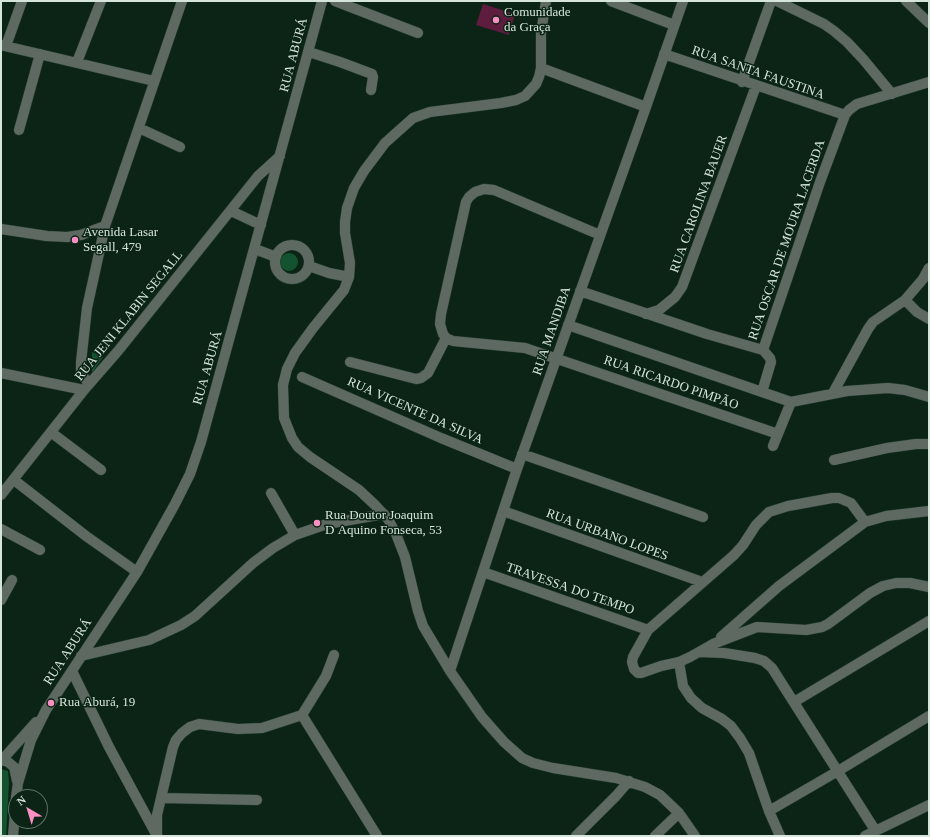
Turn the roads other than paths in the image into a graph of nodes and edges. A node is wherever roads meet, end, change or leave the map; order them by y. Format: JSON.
{"nodes":[{"id":1,"x":22,"y":1,"type":"edge"},
{"id":2,"x":101,"y":1,"type":"edge"},
{"id":3,"x":182,"y":1,"type":"edge"},
{"id":4,"x":322,"y":1,"type":"edge"},
{"id":5,"x":335,"y":1,"type":"edge"},
{"id":6,"x":546,"y":1,"type":"edge"},
{"id":7,"x":611,"y":1,"type":"edge"},
{"id":8,"x":683,"y":1,"type":"edge"},
{"id":9,"x":771,"y":1,"type":"edge"},
{"id":10,"x":777,"y":1,"type":"edge"},
{"id":11,"x":906,"y":1,"type":"edge"},
{"id":12,"x":929,"y":23,"type":"edge"},
{"id":13,"x":674,"y":25,"type":"junction"},
{"id":14,"x":418,"y":32,"type":"dead end"},
{"id":15,"x":3,"y":45,"type":"edge"},
{"id":16,"x":309,"y":52,"type":"junction"},
{"id":17,"x":40,"y":54,"type":"junction"},
{"id":18,"x":664,"y":54,"type":"junction"},
{"id":19,"x":77,"y":62,"type":"junction"},
{"id":20,"x":540,"y":68,"type":"junction"},
{"id":21,"x":154,"y":81,"type":"junction"},
{"id":22,"x":742,"y":82,"type":"junction"},
{"id":23,"x":929,"y":82,"type":"edge"},
{"id":24,"x":756,"y":86,"type":"junction"},
{"id":25,"x":371,"y":90,"type":"dead end"},
{"id":26,"x":892,"y":94,"type":"junction"},
{"id":27,"x":646,"y":108,"type":"junction"},
{"id":28,"x":845,"y":115,"type":"junction"},
{"id":29,"x":139,"y":128,"type":"junction"},
{"id":30,"x":19,"y":130,"type":"dead end"},
{"id":31,"x":180,"y":147,"type":"dead end"},
{"id":32,"x":280,"y":156,"type":"junction"},
{"id":33,"x":231,"y":211,"type":"junction"},
{"id":34,"x":261,"y":225,"type":"junction"},
{"id":35,"x":105,"y":226,"type":"junction"},
{"id":36,"x":1,"y":229,"type":"edge"},
{"id":37,"x":600,"y":235,"type":"junction"},
{"id":38,"x":255,"y":249,"type":"junction"},
{"id":39,"x":276,"y":257,"type":"junction"},
{"id":40,"x":309,"y":266,"type":"junction"},
{"id":41,"x":929,"y":268,"type":"edge"},
{"id":42,"x":350,"y":277,"type":"junction"},
{"id":43,"x":580,"y":291,"type":"junction"},
{"id":44,"x":905,"y":300,"type":"junction"},
{"id":45,"x":646,"y":314,"type":"junction"},
{"id":46,"x":929,"y":319,"type":"edge"},
{"id":47,"x":568,"y":325,"type":"junction"},
{"id":48,"x":446,"y":338,"type":"junction"},
{"id":49,"x":763,"y":350,"type":"junction"},
{"id":50,"x":556,"y":358,"type":"junction"},
{"id":51,"x":350,"y":362,"type":"dead end"},
{"id":52,"x":1,"y":373,"type":"edge"},
{"id":53,"x":302,"y":376,"type":"dead end"},
{"id":54,"x":87,"y":387,"type":"junction"},
{"id":55,"x":762,"y":392,"type":"junction"},
{"id":56,"x":833,"y":393,"type":"junction"},
{"id":57,"x":929,"y":397,"type":"edge"},
{"id":58,"x":790,"y":402,"type":"junction"},
{"id":59,"x":52,"y":433,"type":"junction"},
{"id":60,"x":778,"y":434,"type":"junction"},
{"id":61,"x":929,"y":444,"type":"edge"},
{"id":62,"x":772,"y":446,"type":"dead end"},
{"id":63,"x":522,"y":454,"type":"junction"},
{"id":64,"x":834,"y":460,"type":"dead end"},
{"id":65,"x":517,"y":469,"type":"junction"},
{"id":66,"x":101,"y":470,"type":"dead end"},
{"id":67,"x":14,"y":480,"type":"junction"},
{"id":68,"x":271,"y":493,"type":"dead end"},
{"id":69,"x":1,"y":495,"type":"edge"},
{"id":70,"x":503,"y":511,"type":"junction"},
{"id":71,"x":929,"y":511,"type":"edge"},
{"id":72,"x":384,"y":514,"type":"junction"},
{"id":73,"x":702,"y":517,"type":"dead end"},
{"id":74,"x":865,"y":522,"type":"junction"},
{"id":75,"x":1,"y":529,"type":"edge"},
{"id":76,"x":295,"y":535,"type":"junction"},
{"id":77,"x":40,"y":550,"type":"dead end"},
{"id":78,"x":137,"y":572,"type":"junction"},
{"id":79,"x":483,"y":572,"type":"junction"},
{"id":80,"x":12,"y":580,"type":"dead end"},
{"id":81,"x":702,"y":582,"type":"junction"},
{"id":82,"x":929,"y":587,"type":"edge"},
{"id":83,"x":1,"y":600,"type":"edge"},
{"id":84,"x":929,"y":620,"type":"edge"},
{"id":85,"x":648,"y":630,"type":"junction"},
{"id":86,"x":713,"y":644,"type":"junction"},
{"id":87,"x":700,"y":652,"type":"junction"},
{"id":88,"x":334,"y":655,"type":"dead end"},
{"id":89,"x":81,"y":656,"type":"junction"},
{"id":90,"x":679,"y":662,"type":"junction"},
{"id":91,"x":72,"y":670,"type":"junction"},
{"id":92,"x":450,"y":671,"type":"junction"},
{"id":93,"x":794,"y":702,"type":"junction"},
{"id":94,"x":46,"y":710,"type":"junction"},
{"id":95,"x":302,"y":715,"type":"junction"},
{"id":96,"x":929,"y":716,"type":"edge"},
{"id":97,"x":2,"y":761,"type":"edge"},
{"id":98,"x":838,"y":771,"type":"junction"},
{"id":99,"x":629,"y":781,"type":"junction"},
{"id":100,"x":18,"y":783,"type":"junction"},
{"id":101,"x":17,"y":789,"type":"edge"},
{"id":102,"x":162,"y":798,"type":"junction"},
{"id":103,"x":257,"y":800,"type":"dead end"},
{"id":104,"x":929,"y":805,"type":"edge"},
{"id":105,"x":769,"y":811,"type":"junction"},
{"id":106,"x":680,"y":813,"type":"junction"},
{"id":107,"x":875,"y":830,"type":"junction"},
{"id":108,"x":157,"y":836,"type":"edge"},
{"id":109,"x":377,"y":836,"type":"edge"},
{"id":110,"x":576,"y":836,"type":"edge"},
{"id":111,"x":655,"y":836,"type":"edge"},
{"id":112,"x":695,"y":836,"type":"edge"},
{"id":113,"x":780,"y":836,"type":"edge"},
{"id":114,"x":865,"y":836,"type":"edge"}],
"edges":[{"from":1,"to":15,"type":"street"},
{"from":2,"to":19,"type":"street"},
{"from":3,"to":21,"type":"street"},
{"from":4,"to":16,"type":"street","name":"RUA ABURÁ"},
{"from":5,"to":14,"type":"street"},
{"from":6,"to":20,"type":"street"},
{"from":7,"to":13,"type":"street"},
{"from":8,"to":13,"type":"street","name":"RUA MANDIBA"},
{"from":9,"to":22,"type":"street"},
{"from":10,"to":26,"type":"street"},
{"from":11,"to":12,"type":"street"},
{"from":13,"to":18,"type":"street","name":"RUA MANDIBA"},
{"from":15,"to":17,"type":"street"},
{"from":16,"to":25,"type":"street"},
{"from":16,"to":32,"type":"street","name":"RUA ABURÁ"},
{"from":17,"to":19,"type":"street"},
{"from":17,"to":30,"type":"street"},
{"from":18,"to":22,"type":"street","name":"RUA SANTA FAUSTINA"},
{"from":18,"to":27,"type":"street","name":"RUA MANDIBA"},
{"from":19,"to":21,"type":"street"},
{"from":20,"to":27,"type":"street"},
{"from":20,"to":42,"type":"street"},
{"from":21,"to":29,"type":"street"},
{"from":22,"to":24,"type":"street","name":"RUA SANTA FAUSTINA"},
{"from":23,"to":26,"type":"street"},
{"from":24,"to":28,"type":"street","name":"RUA SANTA FAUSTINA"},
{"from":24,"to":45,"type":"street","name":"RUA CAROLINA BAUER"},
{"from":26,"to":28,"type":"street"},
{"from":27,"to":37,"type":"street","name":"RUA MANDIBA"},
{"from":28,"to":49,"type":"street","name":"RUA OSCAR DE MOURA LACERDA"},
{"from":29,"to":31,"type":"street"},
{"from":29,"to":35,"type":"street"},
{"from":32,"to":33,"type":"street","name":"RUA JENI KLABIN SEGALL"},
{"from":32,"to":34,"type":"street","name":"RUA ABURÁ"},
{"from":33,"to":34,"type":"street"},
{"from":33,"to":54,"type":"street","name":"RUA JENI KLABIN SEGALL"},
{"from":34,"to":38,"type":"street","name":"RUA ABURÁ"},
{"from":35,"to":36,"type":"street"},
{"from":35,"to":54,"type":"street"},
{"from":37,"to":43,"type":"street","name":"RUA MANDIBA"},
{"from":37,"to":48,"type":"street"},
{"from":38,"to":39,"type":"street"},
{"from":38,"to":78,"type":"street","name":"RUA ABURÁ"},
{"from":39,"to":40,"type":"street"},
{"from":39,"to":40,"type":"street"},
{"from":40,"to":42,"type":"street"},
{"from":41,"to":44,"type":"street"},
{"from":42,"to":72,"type":"street"},
{"from":43,"to":45,"type":"street","name":"RUA OSCAR DE MOURA LACERDA"},
{"from":43,"to":47,"type":"street","name":"RUA MANDIBA"},
{"from":44,"to":46,"type":"street"},
{"from":44,"to":56,"type":"street"},
{"from":45,"to":49,"type":"street","name":"RUA OSCAR DE MOURA LACERDA"},
{"from":47,"to":50,"type":"street","name":"RUA MANDIBA"},
{"from":47,"to":55,"type":"street"},
{"from":48,"to":50,"type":"street","name":"RUA RICARDO PIMPÃO"},
{"from":48,"to":51,"type":"street"},
{"from":49,"to":55,"type":"street"},
{"from":50,"to":60,"type":"street","name":"RUA RICARDO PIMPÃO"},
{"from":50,"to":63,"type":"street","name":"RUA MANDIBA"},
{"from":52,"to":54,"type":"street"},
{"from":53,"to":65,"type":"street","name":"RUA VICENTE DA SILVA"},
{"from":54,"to":59,"type":"street","name":"RUA JENI KLABIN SEGALL"},
{"from":55,"to":58,"type":"street"},
{"from":56,"to":57,"type":"street"},
{"from":56,"to":58,"type":"street"},
{"from":58,"to":60,"type":"street"},
{"from":59,"to":66,"type":"street"},
{"from":59,"to":67,"type":"street","name":"RUA JENI KLABIN SEGALL"},
{"from":60,"to":62,"type":"street"},
{"from":61,"to":64,"type":"street"},
{"from":63,"to":65,"type":"street","name":"RUA MANDIBA"},
{"from":63,"to":73,"type":"street"},
{"from":65,"to":70,"type":"street","name":"RUA MANDIBA"},
{"from":67,"to":69,"type":"street","name":"RUA JENI KLABIN SEGALL"},
{"from":67,"to":78,"type":"street"},
{"from":68,"to":76,"type":"street"},
{"from":70,"to":79,"type":"street","name":"RUA MANDIBA"},
{"from":70,"to":81,"type":"street","name":"RUA URBANO LOPES"},
{"from":71,"to":74,"type":"street"},
{"from":72,"to":76,"type":"street"},
{"from":72,"to":92,"type":"street"},
{"from":74,"to":81,"type":"street"},
{"from":74,"to":86,"type":"street"},
{"from":75,"to":77,"type":"street"},
{"from":76,"to":89,"type":"street"},
{"from":78,"to":89,"type":"street","name":"RUA ABURÁ"},
{"from":79,"to":85,"type":"street","name":"TRAVESSA DO TEMPO"},
{"from":79,"to":92,"type":"street","name":"RUA MANDIBA"},
{"from":80,"to":83,"type":"street"},
{"from":81,"to":85,"type":"street"},
{"from":82,"to":86,"type":"street"},
{"from":84,"to":93,"type":"street"},
{"from":85,"to":90,"type":"street"},
{"from":86,"to":87,"type":"street"},
{"from":87,"to":90,"type":"street"},
{"from":87,"to":93,"type":"street"},
{"from":88,"to":95,"type":"street"},
{"from":89,"to":91,"type":"street","name":"RUA ABURÁ"},
{"from":90,"to":105,"type":"street"},
{"from":91,"to":94,"type":"street","name":"RUA ABURÁ"},
{"from":91,"to":108,"type":"street"},
{"from":92,"to":99,"type":"street"},
{"from":93,"to":98,"type":"street"},
{"from":94,"to":97,"type":"street","name":"RUA ABURÁ"},
{"from":94,"to":100,"type":"street","name":"RUA ABURÁ"},
{"from":95,"to":102,"type":"street"},
{"from":95,"to":109,"type":"street"},
{"from":96,"to":98,"type":"street"},
{"from":97,"to":100,"type":"street","name":"RUA ABURÁ"},
{"from":98,"to":105,"type":"street"},
{"from":98,"to":107,"type":"street"},
{"from":99,"to":106,"type":"street"},
{"from":99,"to":110,"type":"street"},
{"from":100,"to":101,"type":"street","name":"RUA ABURÁ"},
{"from":102,"to":103,"type":"street"},
{"from":102,"to":108,"type":"street"},
{"from":104,"to":107,"type":"street"},
{"from":105,"to":113,"type":"street"},
{"from":106,"to":111,"type":"street"},
{"from":106,"to":112,"type":"street"},
{"from":107,"to":114,"type":"street"}]}
